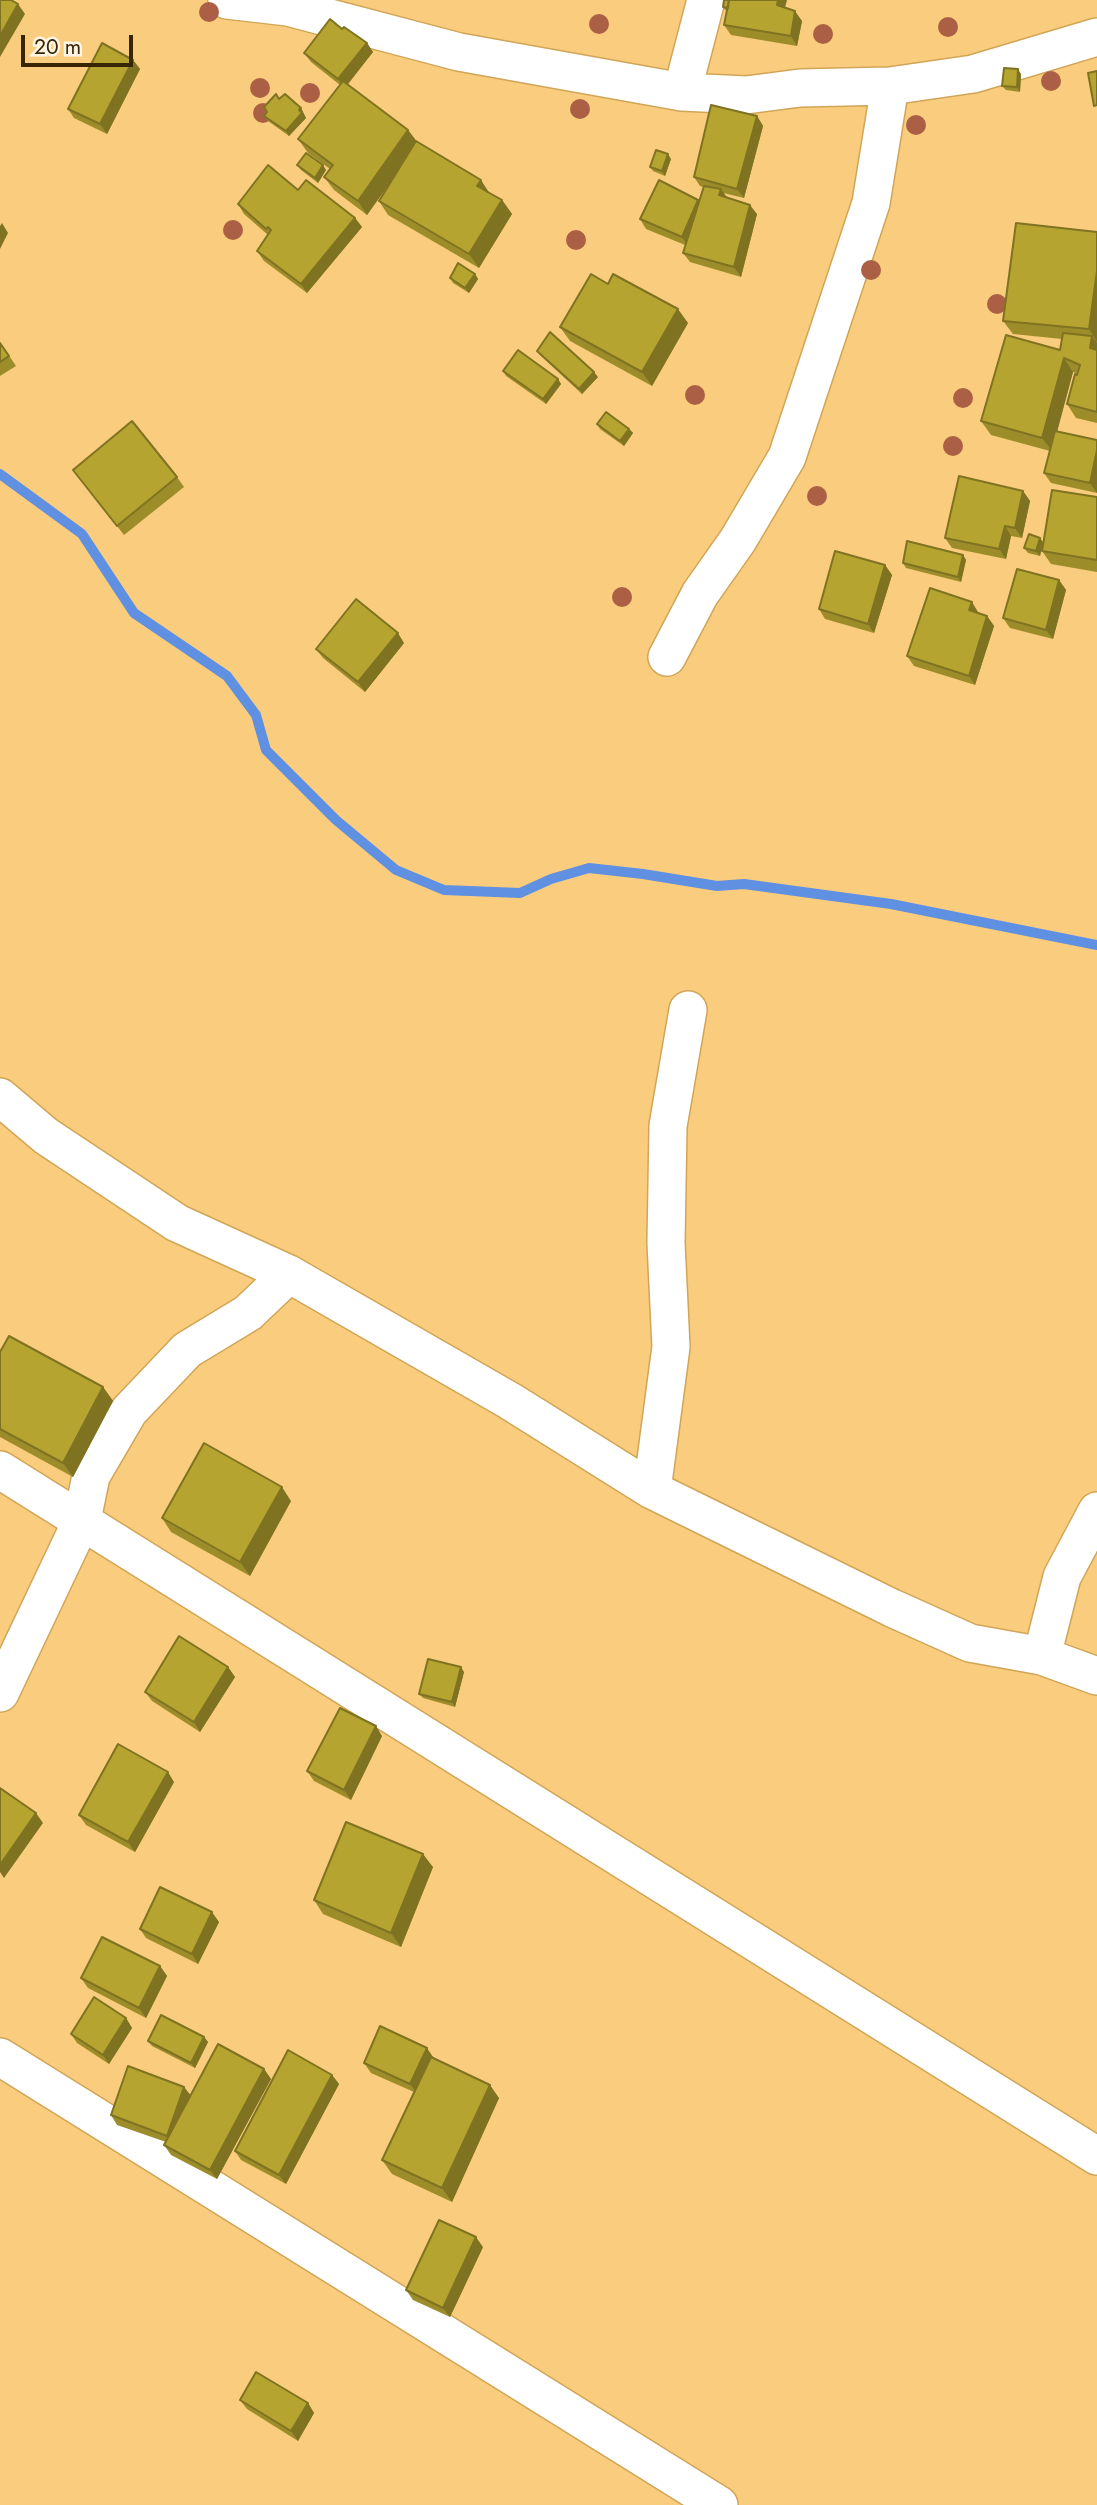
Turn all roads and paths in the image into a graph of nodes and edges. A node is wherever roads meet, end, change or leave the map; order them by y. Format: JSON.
{"nodes":[{"id":1,"x":226,"y":0,"type":"edge"},
{"id":2,"x":706,"y":0,"type":"edge"},
{"id":3,"x":1097,"y":37,"type":"edge"},
{"id":4,"x":890,"y":86,"type":"junction"},
{"id":5,"x":682,"y":92,"type":"junction"},
{"id":6,"x":667,"y":657,"type":"dead end"},
{"id":7,"x":688,"y":1010,"type":"dead end"},
{"id":8,"x":0,"y":1097,"type":"edge"},
{"id":9,"x":289,"y":1274,"type":"junction"},
{"id":10,"x":0,"y":1470,"type":"edge"},
{"id":11,"x":652,"y":1490,"type":"junction"},
{"id":12,"x":1097,"y":1511,"type":"edge"},
{"id":13,"x":82,"y":1520,"type":"junction"},
{"id":14,"x":1042,"y":1656,"type":"junction"},
{"id":15,"x":1097,"y":1676,"type":"edge"},
{"id":16,"x":0,"y":1693,"type":"edge"},
{"id":17,"x":0,"y":2057,"type":"edge"},
{"id":18,"x":1097,"y":2156,"type":"edge"},
{"id":19,"x":719,"y":2505,"type":"edge"}],
"edges":[{"from":1,"to":5,"type":"street"},
{"from":2,"to":5,"type":"street"},
{"from":3,"to":4,"type":"street"},
{"from":4,"to":5,"type":"street"},
{"from":4,"to":6,"type":"street"},
{"from":7,"to":11,"type":"street"},
{"from":8,"to":9,"type":"street"},
{"from":9,"to":11,"type":"street"},
{"from":9,"to":13,"type":"street"},
{"from":10,"to":13,"type":"street"},
{"from":11,"to":14,"type":"street"},
{"from":12,"to":14,"type":"street"},
{"from":13,"to":16,"type":"street"},
{"from":13,"to":18,"type":"street"},
{"from":14,"to":15,"type":"street"},
{"from":17,"to":19,"type":"street"}]}
